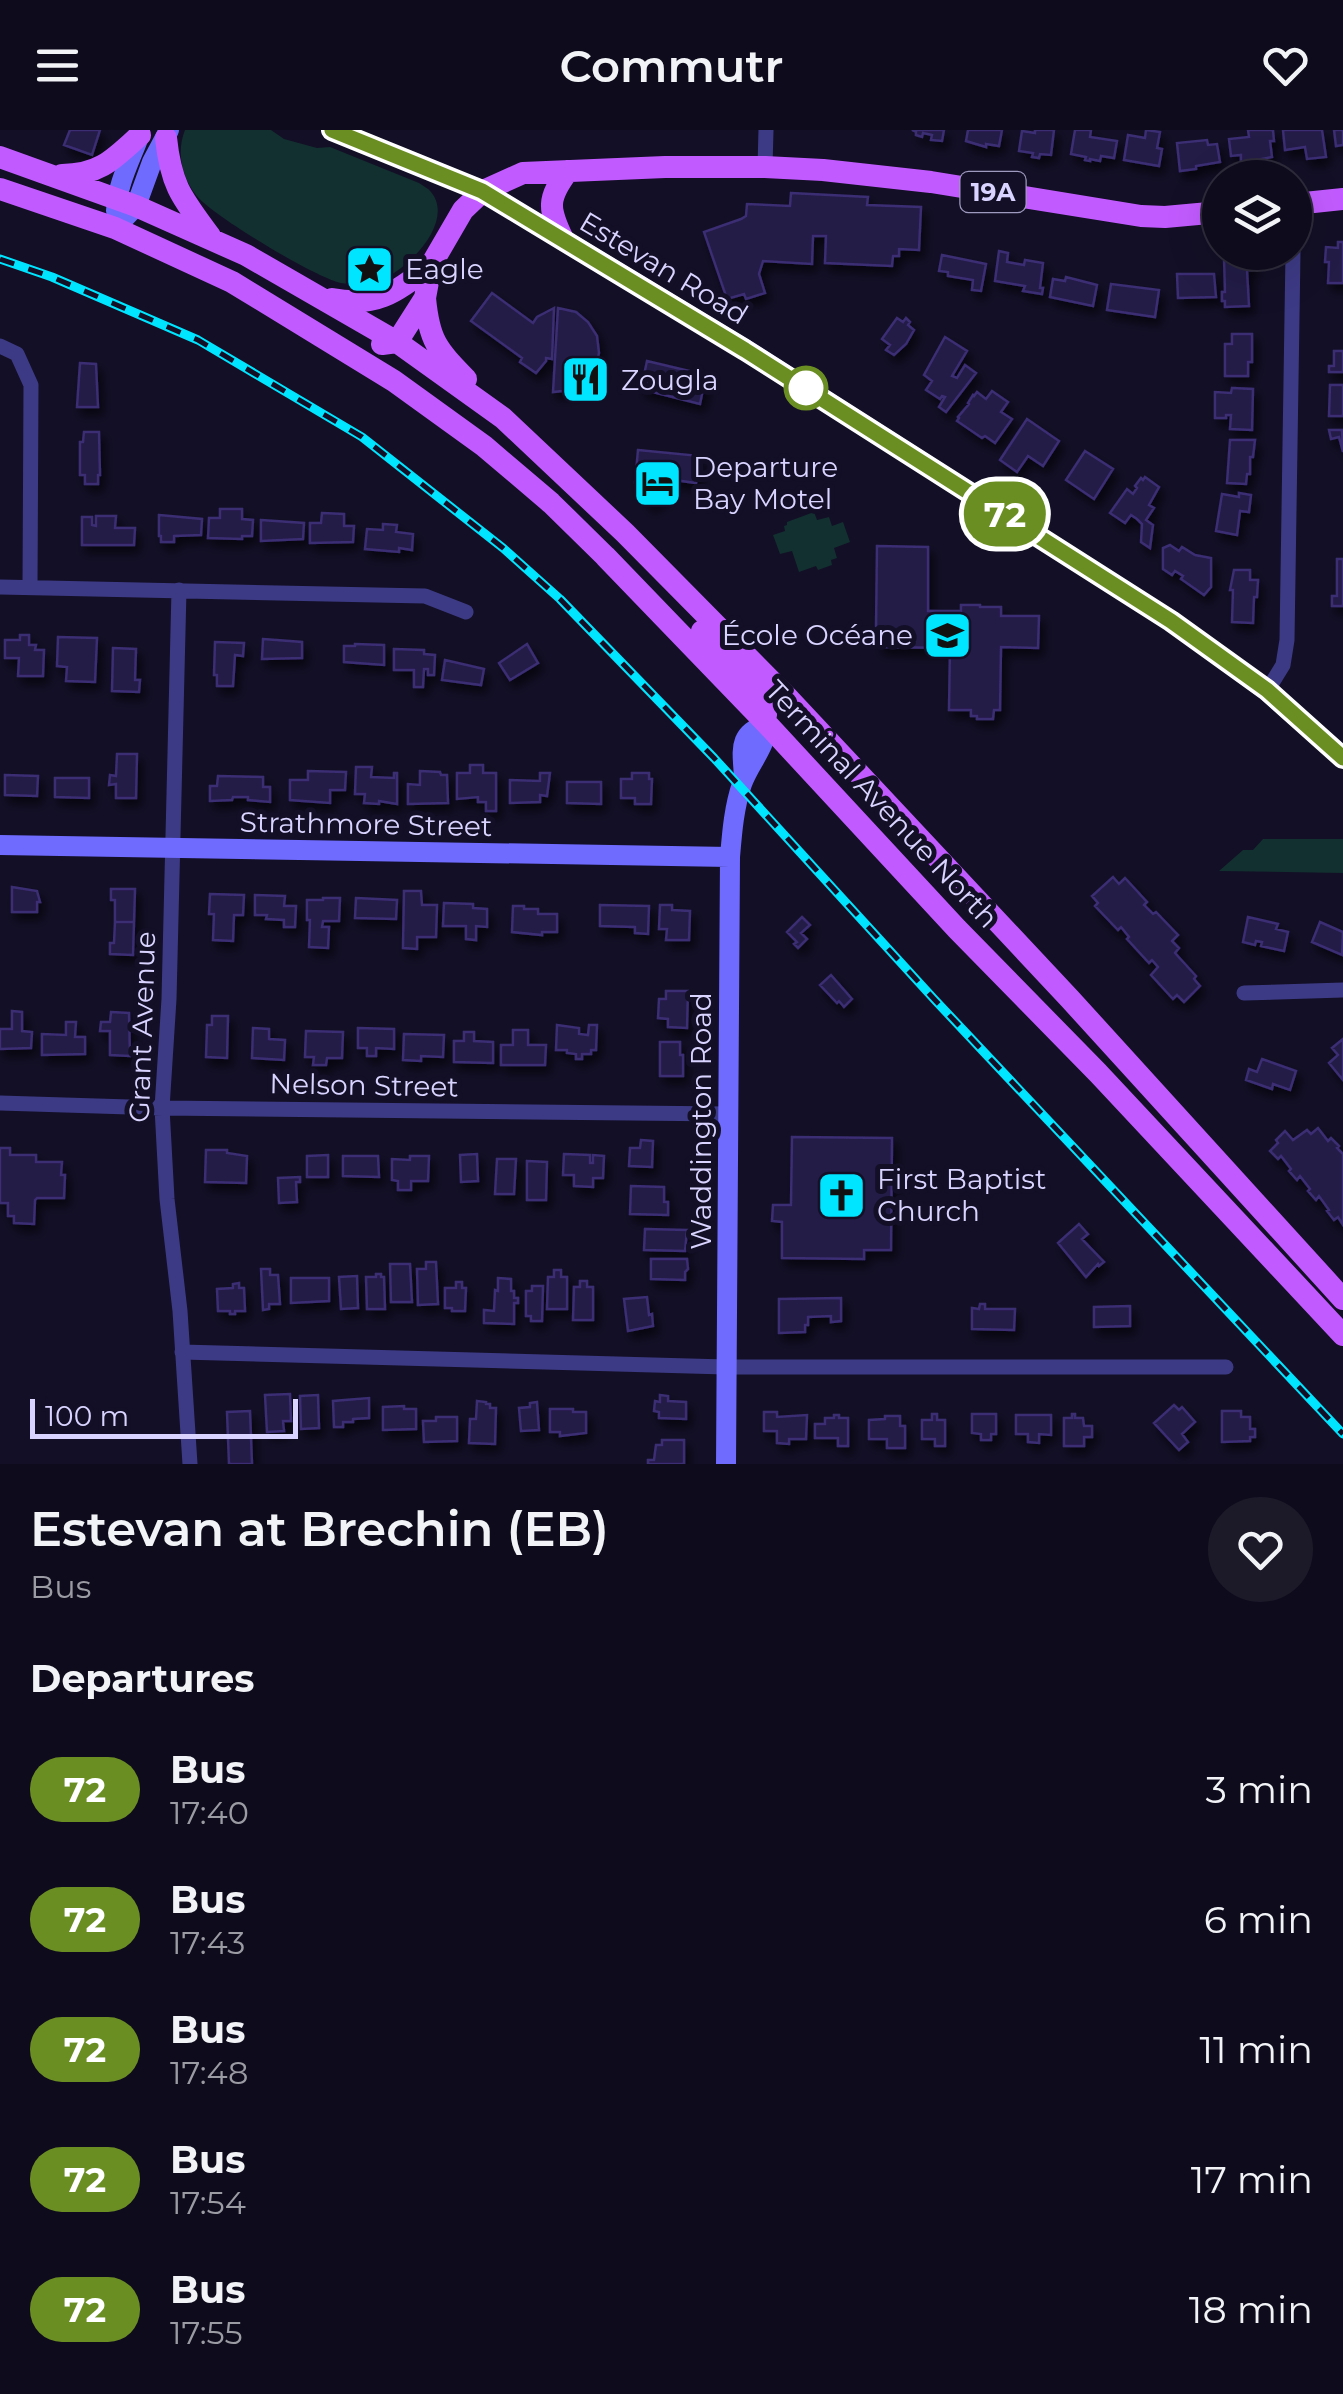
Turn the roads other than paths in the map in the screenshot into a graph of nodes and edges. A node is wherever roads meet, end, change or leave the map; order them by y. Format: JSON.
{"nodes":[{"id":1,"x":332,"y":130,"type":"edge"},
{"id":2,"x":766,"y":130,"type":"edge"},
{"id":3,"x":140,"y":132,"type":"edge"},
{"id":4,"x":168,"y":134,"type":"edge"},
{"id":5,"x":364,"y":135,"type":"edge"},
{"id":6,"x":0,"y":157,"type":"edge"},
{"id":7,"x":765,"y":166,"type":"junction"},
{"id":8,"x":568,"y":171,"type":"junction"},
{"id":9,"x":51,"y":174,"type":"junction"},
{"id":10,"x":0,"y":188,"type":"edge"},
{"id":11,"x":482,"y":191,"type":"junction"},
{"id":12,"x":1343,"y":200,"type":"edge"},
{"id":13,"x":126,"y":202,"type":"junction"},
{"id":14,"x":1312,"y":203,"type":"edge"},
{"id":15,"x":1202,"y":214,"type":"edge"},
{"id":16,"x":116,"y":228,"type":"junction"},
{"id":17,"x":212,"y":238,"type":"junction"},
{"id":18,"x":563,"y":239,"type":"junction"},
{"id":19,"x":431,"y":265,"type":"junction"},
{"id":20,"x":1293,"y":270,"type":"edge"},
{"id":21,"x":319,"y":296,"type":"junction"},
{"id":22,"x":425,"y":298,"type":"junction"},
{"id":23,"x":396,"y":342,"type":"junction"},
{"id":24,"x":0,"y":346,"type":"edge"},
{"id":25,"x":345,"y":349,"type":"junction"},
{"id":26,"x":502,"y":418,"type":"junction"},
{"id":27,"x":625,"y":532,"type":"junction"},
{"id":28,"x":0,"y":587,"type":"edge"},
{"id":29,"x":30,"y":588,"type":"junction"},
{"id":30,"x":179,"y":590,"type":"junction"},
{"id":31,"x":466,"y":612,"type":"dead end"},
{"id":32,"x":1267,"y":690,"type":"junction"},
{"id":33,"x":767,"y":724,"type":"junction"},
{"id":34,"x":1343,"y":758,"type":"edge"},
{"id":35,"x":908,"y":828,"type":"junction"},
{"id":36,"x":0,"y":845,"type":"edge"},
{"id":37,"x":172,"y":848,"type":"junction"},
{"id":38,"x":730,"y":857,"type":"junction"},
{"id":39,"x":1343,"y":990,"type":"edge"},
{"id":40,"x":1244,"y":993,"type":"dead end"},
{"id":41,"x":0,"y":1103,"type":"edge"},
{"id":42,"x":162,"y":1108,"type":"junction"},
{"id":43,"x":728,"y":1114,"type":"junction"},
{"id":44,"x":1343,"y":1299,"type":"edge"},
{"id":45,"x":1343,"y":1336,"type":"edge"},
{"id":46,"x":182,"y":1352,"type":"junction"},
{"id":47,"x":1226,"y":1367,"type":"dead end"},
{"id":48,"x":726,"y":1368,"type":"junction"},
{"id":49,"x":190,"y":1464,"type":"edge"},
{"id":50,"x":726,"y":1464,"type":"edge"}],
"edges":[{"from":1,"to":5,"type":"street","name":"Estevan Road"},
{"from":2,"to":7,"type":"street"},
{"from":3,"to":9,"type":"main road"},
{"from":3,"to":13,"type":"street"},
{"from":4,"to":13,"type":"street"},
{"from":4,"to":17,"type":"main road"},
{"from":5,"to":11,"type":"street","name":"Estevan Road"},
{"from":6,"to":9,"type":"main road","name":"Terminal Avenue North"},
{"from":7,"to":8,"type":"main road","number":"19A"},
{"from":7,"to":15,"type":"main road","number":"19A"},
{"from":8,"to":11,"type":"main road","number":"19A"},
{"from":8,"to":18,"type":"main road"},
{"from":9,"to":13,"type":"main road","name":"Terminal Avenue North"},
{"from":10,"to":16,"type":"main road","name":"Terminal Avenue North"},
{"from":11,"to":18,"type":"street","name":"Estevan Road"},
{"from":11,"to":19,"type":"main road","number":"19A"},
{"from":12,"to":14,"type":"main road"},
{"from":13,"to":16,"type":"street"},
{"from":13,"to":17,"type":"main road","name":"Terminal Avenue North"},
{"from":16,"to":25,"type":"main road","name":"Terminal Avenue North"},
{"from":17,"to":21,"type":"main road","name":"Terminal Avenue North"},
{"from":18,"to":32,"type":"street","name":"Estevan Road"},
{"from":19,"to":21,"type":"main road"},
{"from":19,"to":22,"type":"main road","number":"19A"},
{"from":20,"to":32,"type":"street"},
{"from":21,"to":23,"type":"main road","name":"Terminal Avenue North"},
{"from":22,"to":23,"type":"main road","number":"19A"},
{"from":22,"to":26,"type":"main road"},
{"from":23,"to":25,"type":"main road"},
{"from":23,"to":26,"type":"main road","name":"Terminal Avenue North"},
{"from":24,"to":29,"type":"street"},
{"from":25,"to":33,"type":"main road","name":"Terminal Avenue North"},
{"from":26,"to":27,"type":"main road","name":"Terminal Avenue North"},
{"from":27,"to":33,"type":"main road"},
{"from":27,"to":35,"type":"main road","name":"Terminal Avenue North"},
{"from":28,"to":29,"type":"street"},
{"from":29,"to":30,"type":"street"},
{"from":30,"to":31,"type":"street"},
{"from":30,"to":37,"type":"street","name":"Grant Avenue"},
{"from":32,"to":34,"type":"street","name":"Estevan Road"},
{"from":33,"to":35,"type":"main road"},
{"from":33,"to":38,"type":"street","name":"Waddington Road"},
{"from":33,"to":45,"type":"main road","name":"Terminal Avenue North"},
{"from":35,"to":44,"type":"main road","name":"Terminal Avenue North"},
{"from":36,"to":37,"type":"street","name":"Strathmore Street"},
{"from":37,"to":38,"type":"street","name":"Strathmore Street"},
{"from":37,"to":42,"type":"street","name":"Grant Avenue"},
{"from":38,"to":43,"type":"street","name":"Waddington Road"},
{"from":39,"to":40,"type":"street"},
{"from":41,"to":42,"type":"street","name":"Nelson Street"},
{"from":42,"to":43,"type":"street","name":"Nelson Street"},
{"from":42,"to":46,"type":"street","name":"Grant Avenue"},
{"from":43,"to":48,"type":"street","name":"Waddington Road"},
{"from":46,"to":48,"type":"street"},
{"from":46,"to":49,"type":"street","name":"Grant Avenue"},
{"from":47,"to":48,"type":"street"},
{"from":48,"to":50,"type":"street","name":"Waddington Road"}]}
